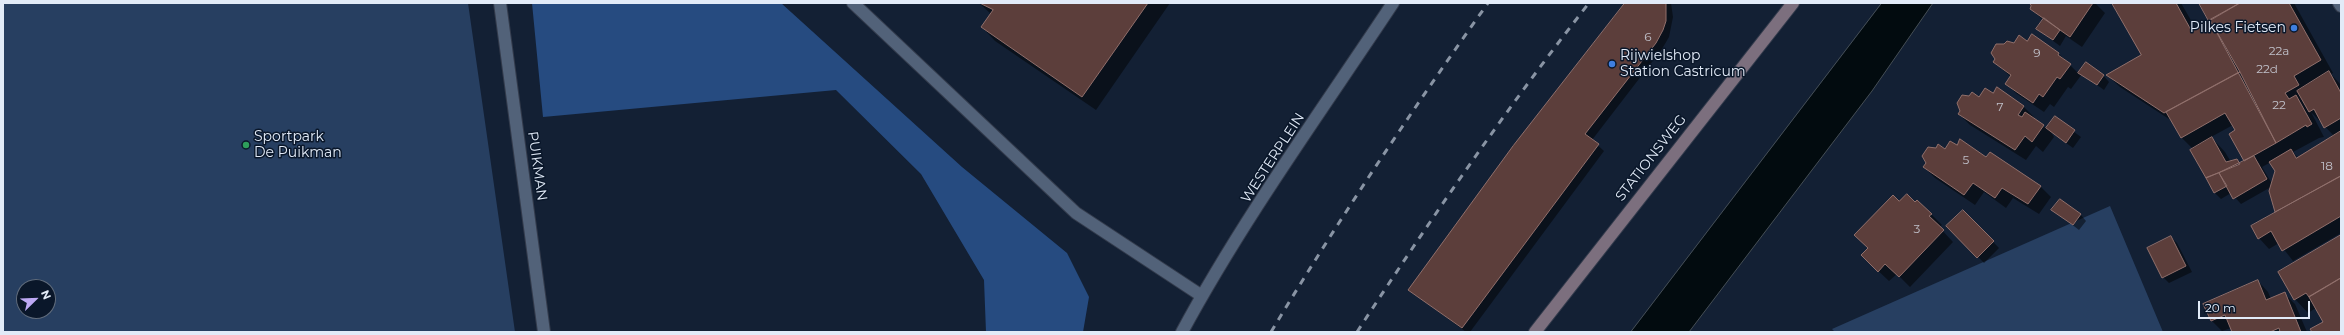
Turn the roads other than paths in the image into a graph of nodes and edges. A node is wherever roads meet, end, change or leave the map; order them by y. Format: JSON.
{"nodes":[{"id":1,"x":500,"y":3,"type":"edge"},
{"id":2,"x":853,"y":3,"type":"edge"},
{"id":3,"x":1393,"y":3,"type":"edge"},
{"id":4,"x":1793,"y":3,"type":"edge"},
{"id":5,"x":2339,"y":3,"type":"edge"},
{"id":6,"x":2341,"y":6,"type":"edge"},
{"id":7,"x":1202,"y":296,"type":"junction"},
{"id":8,"x":544,"y":332,"type":"edge"},
{"id":9,"x":1182,"y":332,"type":"edge"},
{"id":10,"x":1535,"y":332,"type":"edge"}],
"edges":[{"from":1,"to":8,"type":"street","name":"PUIKMAN"},
{"from":2,"to":7,"type":"street"},
{"from":3,"to":7,"type":"street","name":"WESTERPLEIN"},
{"from":4,"to":10,"type":"main road","name":"STATIONSWEG"},
{"from":5,"to":6,"type":"street"},
{"from":7,"to":9,"type":"street","name":"WESTERPLEIN"}]}
